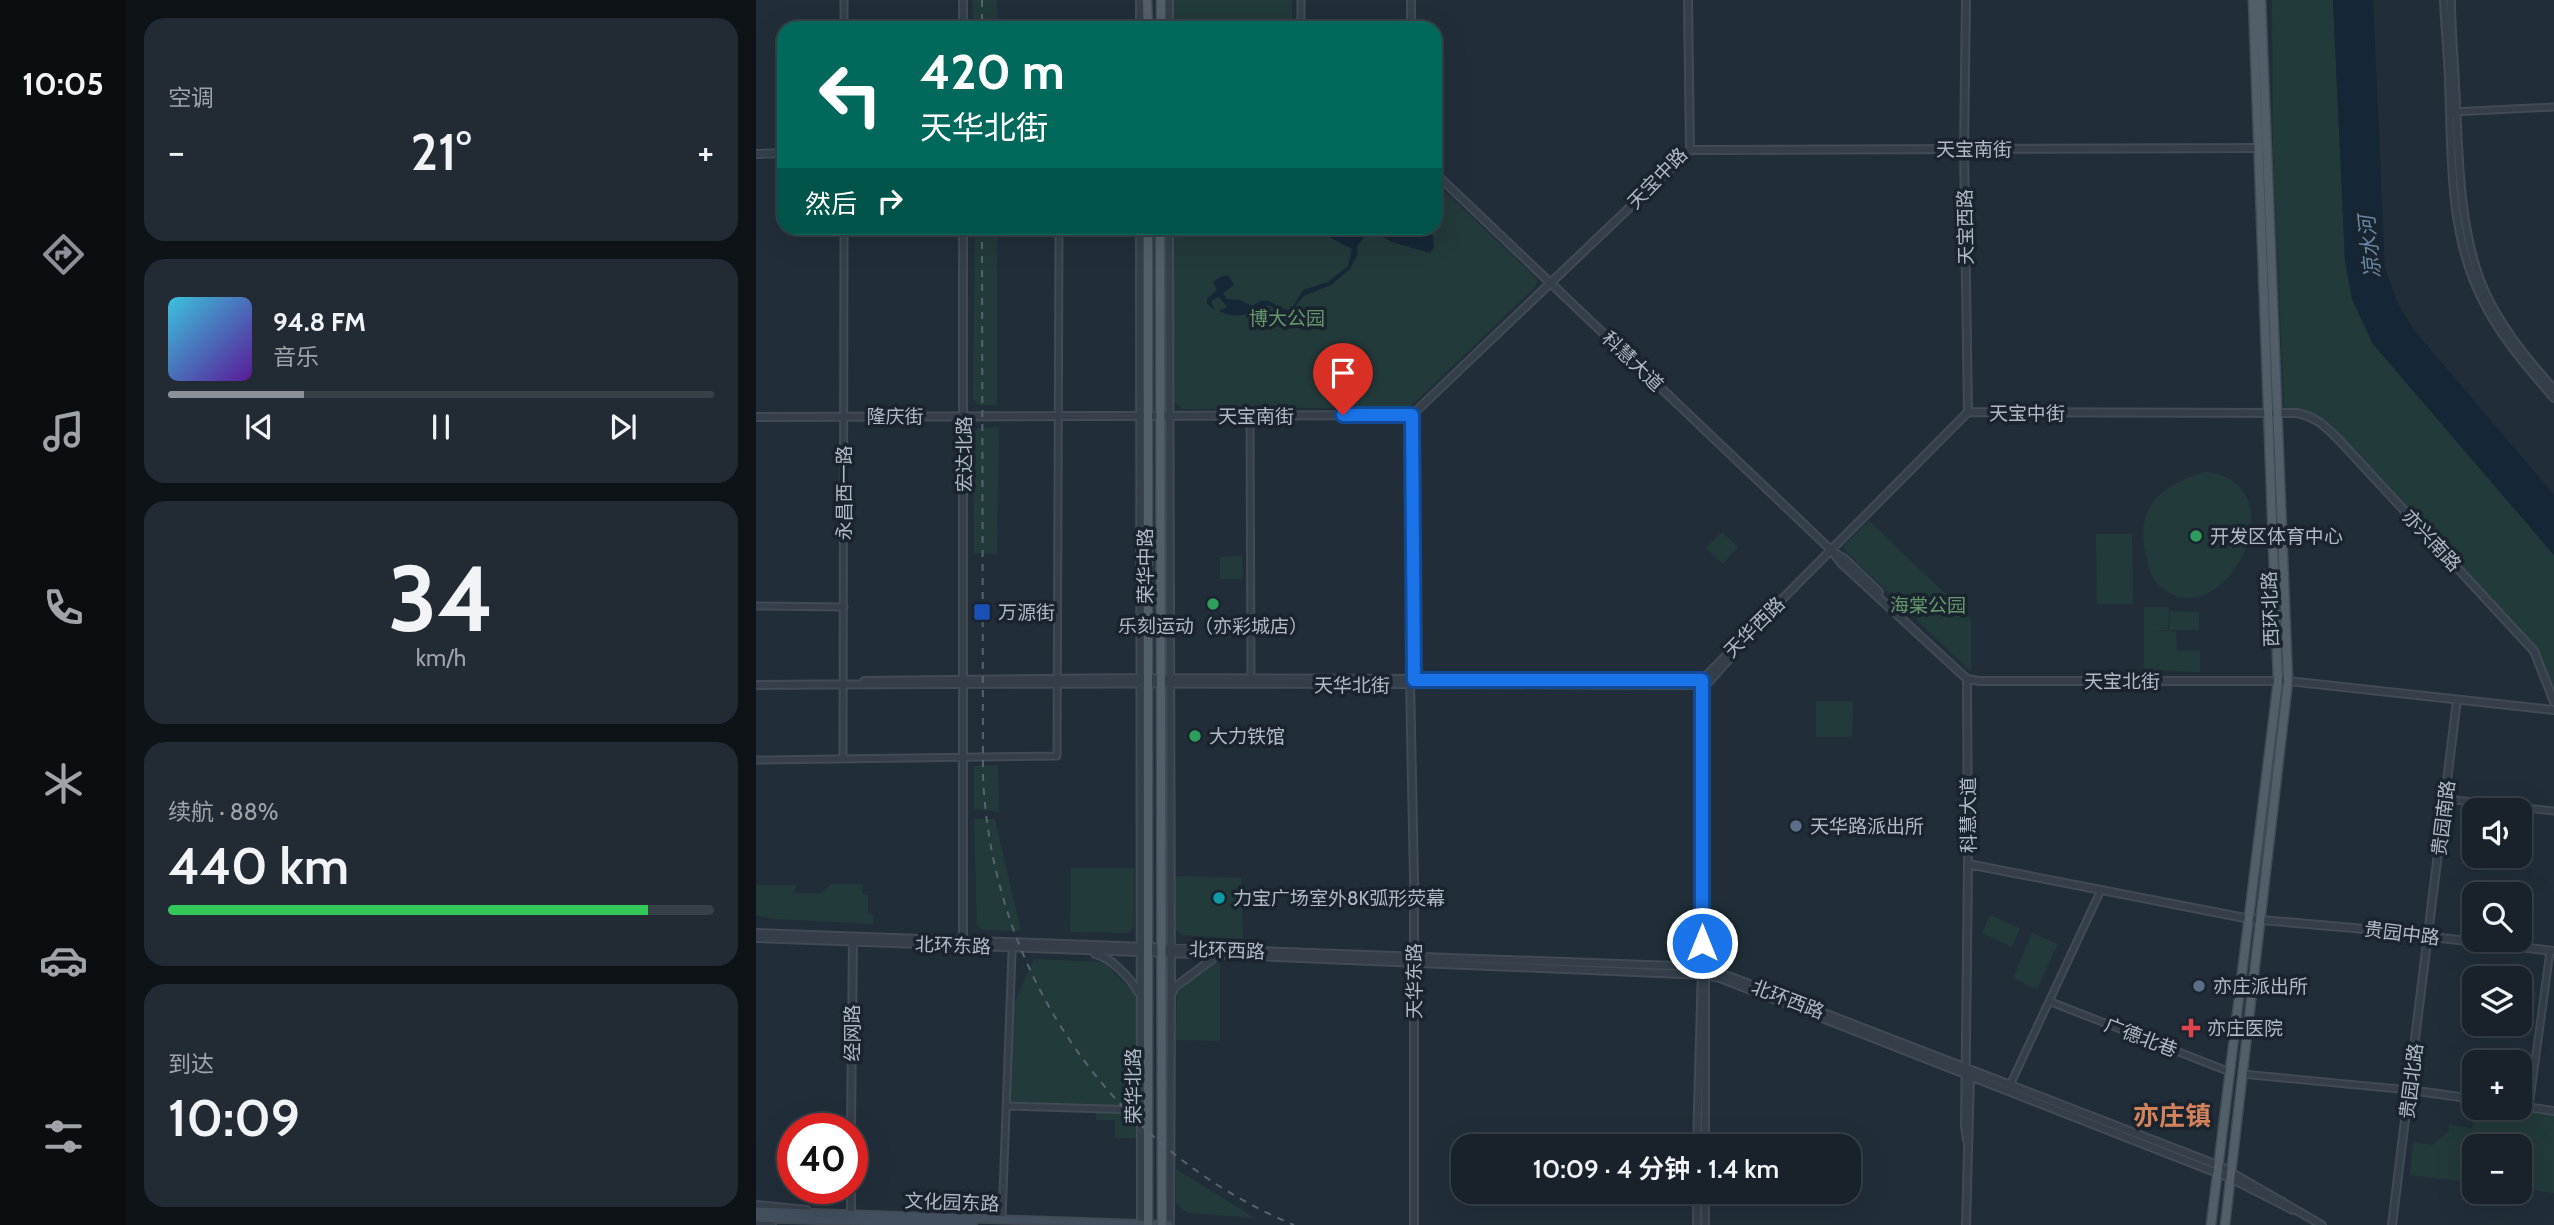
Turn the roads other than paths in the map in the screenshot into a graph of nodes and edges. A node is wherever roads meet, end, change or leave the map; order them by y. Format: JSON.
{"nodes":[{"id":1,"x":844,"y":0,"type":"edge"},
{"id":2,"x":963,"y":0,"type":"edge"},
{"id":3,"x":1140,"y":0,"type":"edge"},
{"id":4,"x":1147,"y":0,"type":"edge"},
{"id":5,"x":1161,"y":0,"type":"edge"},
{"id":6,"x":1169,"y":0,"type":"edge"},
{"id":7,"x":1301,"y":0,"type":"edge"},
{"id":8,"x":1410,"y":0,"type":"edge"},
{"id":9,"x":1688,"y":0,"type":"edge"},
{"id":10,"x":1966,"y":0,"type":"edge"},
{"id":11,"x":2253,"y":0,"type":"edge"},
{"id":12,"x":2261,"y":0,"type":"edge"},
{"id":13,"x":2444,"y":0,"type":"edge"},
{"id":14,"x":2451,"y":0,"type":"edge"},
{"id":15,"x":845,"y":21,"type":"edge"},
{"id":16,"x":963,"y":21,"type":"edge"},
{"id":17,"x":1140,"y":21,"type":"edge"},
{"id":18,"x":1148,"y":21,"type":"edge"},
{"id":19,"x":1161,"y":21,"type":"edge"},
{"id":20,"x":1169,"y":21,"type":"edge"},
{"id":21,"x":1301,"y":21,"type":"edge"},
{"id":22,"x":1411,"y":21,"type":"edge"},
{"id":23,"x":2554,"y":107,"type":"edge"},
{"id":24,"x":2453,"y":112,"type":"junction"},
{"id":25,"x":2259,"y":148,"type":"junction"},
{"id":26,"x":1964,"y":149,"type":"junction"},
{"id":27,"x":1690,"y":150,"type":"junction"},
{"id":28,"x":777,"y":153,"type":"edge"},
{"id":29,"x":756,"y":154,"type":"edge"},
{"id":30,"x":1442,"y":180,"type":"edge"},
{"id":31,"x":845,"y":235,"type":"edge"},
{"id":32,"x":963,"y":235,"type":"edge"},
{"id":33,"x":1059,"y":235,"type":"edge"},
{"id":34,"x":1140,"y":235,"type":"edge"},
{"id":35,"x":1148,"y":235,"type":"edge"},
{"id":36,"x":1160,"y":235,"type":"edge"},
{"id":37,"x":1170,"y":235,"type":"edge"},
{"id":38,"x":1551,"y":282,"type":"junction"},
{"id":39,"x":1147,"y":339,"type":"junction"},
{"id":40,"x":1139,"y":357,"type":"junction"},
{"id":41,"x":2554,"y":389,"type":"edge"},
{"id":42,"x":2554,"y":398,"type":"edge"},
{"id":43,"x":1968,"y":412,"type":"junction"},
{"id":44,"x":2268,"y":414,"type":"junction"},
{"id":45,"x":2279,"y":414,"type":"junction"},
{"id":46,"x":1412,"y":415,"type":"junction"},
{"id":47,"x":844,"y":416,"type":"junction"},
{"id":48,"x":964,"y":416,"type":"junction"},
{"id":49,"x":1059,"y":416,"type":"junction"},
{"id":50,"x":1143,"y":416,"type":"junction"},
{"id":51,"x":1160,"y":416,"type":"junction"},
{"id":52,"x":1170,"y":416,"type":"junction"},
{"id":53,"x":1250,"y":416,"type":"junction"},
{"id":54,"x":756,"y":417,"type":"edge"},
{"id":55,"x":1170,"y":474,"type":"junction"},
{"id":56,"x":1160,"y":493,"type":"junction"},
{"id":57,"x":1831,"y":550,"type":"junction"},
{"id":58,"x":1148,"y":602,"type":"junction"},
{"id":59,"x":756,"y":606,"type":"edge"},
{"id":60,"x":844,"y":607,"type":"junction"},
{"id":61,"x":1139,"y":617,"type":"junction"},
{"id":62,"x":1967,"y":679,"type":"junction"},
{"id":63,"x":1144,"y":680,"type":"junction"},
{"id":64,"x":1251,"y":680,"type":"junction"},
{"id":65,"x":1058,"y":681,"type":"junction"},
{"id":66,"x":1165,"y":681,"type":"junction"},
{"id":67,"x":2278,"y":681,"type":"junction"},
{"id":68,"x":2288,"y":681,"type":"junction"},
{"id":69,"x":1412,"y":682,"type":"junction"},
{"id":70,"x":1703,"y":682,"type":"junction"},
{"id":71,"x":844,"y":683,"type":"junction"},
{"id":72,"x":965,"y":683,"type":"junction"},
{"id":73,"x":756,"y":684,"type":"edge"},
{"id":74,"x":2457,"y":700,"type":"junction"},
{"id":75,"x":2554,"y":702,"type":"edge"},
{"id":76,"x":2554,"y":710,"type":"edge"},
{"id":77,"x":1170,"y":737,"type":"junction"},
{"id":78,"x":964,"y":758,"type":"junction"},
{"id":79,"x":1161,"y":758,"type":"junction"},
{"id":80,"x":843,"y":759,"type":"junction"},
{"id":81,"x":756,"y":760,"type":"edge"},
{"id":82,"x":2446,"y":799,"type":"junction"},
{"id":83,"x":2554,"y":811,"type":"edge"},
{"id":84,"x":1148,"y":864,"type":"junction"},
{"id":85,"x":1968,"y":864,"type":"junction"},
{"id":86,"x":1140,"y":881,"type":"junction"},
{"id":87,"x":2101,"y":890,"type":"junction"},
{"id":88,"x":2250,"y":919,"type":"junction"},
{"id":89,"x":2261,"y":920,"type":"junction"},
{"id":90,"x":756,"y":933,"type":"edge"},
{"id":91,"x":2428,"y":936,"type":"junction"},
{"id":92,"x":756,"y":938,"type":"edge"},
{"id":93,"x":853,"y":939,"type":"junction"},
{"id":94,"x":964,"y":943,"type":"junction"},
{"id":95,"x":1004,"y":947,"type":"junction"},
{"id":96,"x":1144,"y":950,"type":"junction"},
{"id":97,"x":1166,"y":950,"type":"junction"},
{"id":98,"x":2552,"y":951,"type":"edge"},
{"id":99,"x":1012,"y":952,"type":"junction"},
{"id":100,"x":1220,"y":955,"type":"junction"},
{"id":101,"x":1414,"y":960,"type":"junction"},
{"id":102,"x":1702,"y":972,"type":"junction"},
{"id":103,"x":1139,"y":994,"type":"junction"},
{"id":104,"x":1171,"y":995,"type":"junction"},
{"id":105,"x":2051,"y":1002,"type":"junction"},
{"id":106,"x":1139,"y":1032,"type":"junction"},
{"id":107,"x":1170,"y":1034,"type":"junction"},
{"id":108,"x":1162,"y":1052,"type":"junction"},
{"id":109,"x":1149,"y":1056,"type":"junction"},
{"id":110,"x":2231,"y":1072,"type":"junction"},
{"id":111,"x":1967,"y":1073,"type":"junction"},
{"id":112,"x":2242,"y":1074,"type":"junction"},
{"id":113,"x":2010,"y":1086,"type":"junction"},
{"id":114,"x":2532,"y":1087,"type":"edge"},
{"id":115,"x":2410,"y":1090,"type":"junction"},
{"id":116,"x":2462,"y":1097,"type":"edge"},
{"id":117,"x":1007,"y":1106,"type":"junction"},
{"id":118,"x":2532,"y":1107,"type":"edge"},
{"id":119,"x":1139,"y":1110,"type":"junction"},
{"id":120,"x":2554,"y":1111,"type":"edge"},
{"id":121,"x":851,"y":1113,"type":"edge"},
{"id":122,"x":1698,"y":1134,"type":"edge"},
{"id":123,"x":1705,"y":1134,"type":"edge"},
{"id":124,"x":1148,"y":1143,"type":"junction"},
{"id":125,"x":1139,"y":1161,"type":"junction"},
{"id":126,"x":2219,"y":1170,"type":"junction"},
{"id":127,"x":2231,"y":1175,"type":"junction"},
{"id":128,"x":851,"y":1204,"type":"edge"},
{"id":129,"x":1697,"y":1204,"type":"edge"},
{"id":130,"x":1705,"y":1204,"type":"edge"},
{"id":131,"x":756,"y":1205,"type":"edge"},
{"id":132,"x":756,"y":1211,"type":"edge"},
{"id":133,"x":822,"y":1213,"type":"junction"},
{"id":134,"x":851,"y":1217,"type":"junction"},
{"id":135,"x":1002,"y":1219,"type":"junction"},
{"id":136,"x":756,"y":1221,"type":"edge"},
{"id":137,"x":1144,"y":1224,"type":"edge"},
{"id":138,"x":772,"y":1225,"type":"edge"},
{"id":139,"x":973,"y":1225,"type":"edge"},
{"id":140,"x":1162,"y":1225,"type":"edge"},
{"id":141,"x":1170,"y":1225,"type":"edge"},
{"id":142,"x":1413,"y":1225,"type":"edge"},
{"id":143,"x":1697,"y":1225,"type":"edge"},
{"id":144,"x":1706,"y":1225,"type":"edge"},
{"id":145,"x":1968,"y":1225,"type":"edge"},
{"id":146,"x":2211,"y":1225,"type":"edge"},
{"id":147,"x":2225,"y":1225,"type":"edge"},
{"id":148,"x":2322,"y":1225,"type":"edge"},
{"id":149,"x":2392,"y":1225,"type":"edge"}],
"edges":[{"from":1,"to":15,"type":"street"},
{"from":2,"to":16,"type":"street"},
{"from":3,"to":17,"type":"street"},
{"from":4,"to":18,"type":"main road"},
{"from":5,"to":19,"type":"main road"},
{"from":6,"to":20,"type":"street"},
{"from":7,"to":21,"type":"street"},
{"from":8,"to":22,"type":"street"},
{"from":9,"to":27,"type":"street","name":"天宝中路"},
{"from":10,"to":26,"type":"street","name":"天宝西路"},
{"from":11,"to":25,"type":"main road","name":"西环北路"},
{"from":12,"to":45,"type":"main road","name":"西环北路"},
{"from":13,"to":24,"type":"street"},
{"from":14,"to":24,"type":"street"},
{"from":23,"to":24,"type":"street"},
{"from":24,"to":41,"type":"street"},
{"from":24,"to":42,"type":"street"},
{"from":25,"to":26,"type":"street","name":"天宝南街"},
{"from":25,"to":44,"type":"main road","name":"西环北路"},
{"from":26,"to":27,"type":"street","name":"天宝南街"},
{"from":26,"to":43,"type":"street","name":"天宝西路"},
{"from":27,"to":38,"type":"street","name":"天宝中路"},
{"from":28,"to":29,"type":"street"},
{"from":30,"to":38,"type":"street","name":"科慧大道"},
{"from":31,"to":47,"type":"street","name":"永昌西一路"},
{"from":32,"to":48,"type":"street","name":"宏达北路"},
{"from":33,"to":49,"type":"street"},
{"from":34,"to":40,"type":"street"},
{"from":35,"to":39,"type":"main road","name":"荣华中路"},
{"from":36,"to":51,"type":"main road","name":"荣华中路"},
{"from":37,"to":52,"type":"street"},
{"from":38,"to":46,"type":"street"},
{"from":38,"to":57,"type":"street","name":"科慧大道"},
{"from":39,"to":40,"type":"street"},
{"from":39,"to":50,"type":"main road","name":"荣华中路"},
{"from":40,"to":50,"type":"street"},
{"from":43,"to":44,"type":"street","name":"天宝中街"},
{"from":43,"to":57,"type":"street","name":"天宝中街"},
{"from":44,"to":45,"type":"street","name":"天宝中街"},
{"from":44,"to":67,"type":"main road","name":"西环北路"},
{"from":45,"to":68,"type":"main road","name":"西环北路"},
{"from":45,"to":75,"type":"street","name":"亦兴南路"},
{"from":46,"to":53,"type":"street","name":"天宝南街"},
{"from":46,"to":69,"type":"street","name":"天华东路"},
{"from":47,"to":48,"type":"street","name":"隆庆街"},
{"from":47,"to":54,"type":"street","name":"隆庆街"},
{"from":47,"to":60,"type":"street","name":"永昌西一路"},
{"from":48,"to":49,"type":"street","name":"隆庆街"},
{"from":48,"to":72,"type":"street","name":"宏达北路"},
{"from":49,"to":50,"type":"street","name":"隆庆街"},
{"from":49,"to":65,"type":"street"},
{"from":50,"to":51,"type":"street","name":"隆庆街"},
{"from":50,"to":58,"type":"main road","name":"荣华中路"},
{"from":50,"to":61,"type":"street"},
{"from":51,"to":52,"type":"street","name":"天宝南街"},
{"from":51,"to":56,"type":"main road","name":"荣华中路"},
{"from":52,"to":53,"type":"street","name":"天宝南街"},
{"from":52,"to":55,"type":"street"},
{"from":53,"to":64,"type":"street"},
{"from":55,"to":56,"type":"street"},
{"from":55,"to":66,"type":"street"},
{"from":56,"to":66,"type":"main road","name":"荣华中路"},
{"from":57,"to":62,"type":"street","name":"科慧大道"},
{"from":57,"to":70,"type":"street","name":"天华西路"},
{"from":58,"to":61,"type":"street"},
{"from":58,"to":63,"type":"main road","name":"荣华中路"},
{"from":59,"to":60,"type":"street"},
{"from":60,"to":71,"type":"street","name":"永昌西一路"},
{"from":61,"to":63,"type":"street"},
{"from":62,"to":67,"type":"street","name":"天宝北街"},
{"from":62,"to":85,"type":"street","name":"科慧大道"},
{"from":63,"to":65,"type":"street"},
{"from":63,"to":66,"type":"street"},
{"from":63,"to":84,"type":"main road","name":"荣华中路"},
{"from":63,"to":86,"type":"street"},
{"from":64,"to":66,"type":"street","name":"天华北街"},
{"from":64,"to":69,"type":"street","name":"天华北街"},
{"from":65,"to":72,"type":"street"},
{"from":65,"to":78,"type":"street"},
{"from":66,"to":69,"type":"street","name":"天华北街"},
{"from":66,"to":77,"type":"street"},
{"from":66,"to":79,"type":"main road","name":"荣华中路"},
{"from":67,"to":68,"type":"street","name":"天宝北街"},
{"from":67,"to":88,"type":"main road","name":"西环北路"},
{"from":68,"to":74,"type":"street","name":"天宝北街"},
{"from":68,"to":89,"type":"main road","name":"西环北路"},
{"from":69,"to":70,"type":"street","name":"天华北街"},
{"from":69,"to":101,"type":"street","name":"天华东路"},
{"from":70,"to":102,"type":"street"},
{"from":71,"to":72,"type":"street"},
{"from":71,"to":73,"type":"street"},
{"from":71,"to":80,"type":"street","name":"永昌西一路"},
{"from":72,"to":78,"type":"street","name":"宏达北路"},
{"from":74,"to":76,"type":"street","name":"天宝北街"},
{"from":74,"to":82,"type":"street","name":"贵园南路"},
{"from":77,"to":79,"type":"street"},
{"from":77,"to":97,"type":"street"},
{"from":78,"to":80,"type":"street"},
{"from":78,"to":94,"type":"street","name":"宏达北路"},
{"from":79,"to":97,"type":"main road","name":"荣华中路"},
{"from":80,"to":81,"type":"street"},
{"from":82,"to":83,"type":"street"},
{"from":82,"to":91,"type":"street","name":"贵园南路"},
{"from":84,"to":86,"type":"street"},
{"from":84,"to":96,"type":"main road","name":"荣华中路"},
{"from":85,"to":87,"type":"street","name":"贵园中路"},
{"from":85,"to":111,"type":"street","name":"科慧大道"},
{"from":86,"to":96,"type":"street"},
{"from":87,"to":88,"type":"street","name":"贵园中路"},
{"from":87,"to":105,"type":"street"},
{"from":88,"to":89,"type":"street","name":"贵园中路"},
{"from":88,"to":110,"type":"main road","name":"西环北路"},
{"from":89,"to":91,"type":"street","name":"贵园中路"},
{"from":89,"to":112,"type":"main road","name":"西环北路"},
{"from":90,"to":93,"type":"street","name":"北环东路"},
{"from":91,"to":98,"type":"street","name":"贵园中路"},
{"from":91,"to":115,"type":"street","name":"贵园北路"},
{"from":92,"to":93,"type":"street","name":"北环东路"},
{"from":93,"to":94,"type":"street","name":"北环东路"},
{"from":93,"to":121,"type":"street","name":"经网路"},
{"from":94,"to":95,"type":"street","name":"北环东路"},
{"from":94,"to":96,"type":"street","name":"北环东路"},
{"from":95,"to":96,"type":"street","name":"北环东路"},
{"from":95,"to":99,"type":"street"},
{"from":96,"to":97,"type":"street","name":"北环西路"},
{"from":96,"to":103,"type":"street"},
{"from":96,"to":109,"type":"main road","name":"荣华北路"},
{"from":97,"to":100,"type":"street","name":"北环西路"},
{"from":97,"to":101,"type":"street","name":"北环西路"},
{"from":97,"to":104,"type":"street"},
{"from":97,"to":108,"type":"main road","name":"荣华北路"},
{"from":98,"to":114,"type":"street"},
{"from":99,"to":103,"type":"street"},
{"from":99,"to":117,"type":"street"},
{"from":100,"to":101,"type":"street","name":"北环西路"},
{"from":100,"to":104,"type":"street"},
{"from":101,"to":102,"type":"street","name":"北环西路"},
{"from":101,"to":142,"type":"street","name":"天华东路"},
{"from":102,"to":111,"type":"street","name":"北环西路"},
{"from":102,"to":122,"type":"street"},
{"from":102,"to":123,"type":"street"},
{"from":103,"to":106,"type":"street"},
{"from":104,"to":107,"type":"street"},
{"from":105,"to":110,"type":"street","name":"广德北巷"},
{"from":105,"to":113,"type":"street"},
{"from":106,"to":109,"type":"street"},
{"from":106,"to":119,"type":"street"},
{"from":107,"to":108,"type":"street"},
{"from":107,"to":141,"type":"street"},
{"from":108,"to":140,"type":"main road","name":"荣华北路"},
{"from":109,"to":124,"type":"main road","name":"荣华北路"},
{"from":110,"to":126,"type":"main road","name":"西环北路"},
{"from":111,"to":113,"type":"street","name":"北环西路"},
{"from":111,"to":126,"type":"street","name":"北环西路"},
{"from":111,"to":145,"type":"street","name":"科慧大道"},
{"from":112,"to":115,"type":"street"},
{"from":112,"to":127,"type":"main road","name":"西环北路"},
{"from":113,"to":126,"type":"street","name":"北环西路"},
{"from":115,"to":116,"type":"street"},
{"from":115,"to":149,"type":"street","name":"贵园北路"},
{"from":117,"to":119,"type":"street"},
{"from":117,"to":135,"type":"street"},
{"from":118,"to":120,"type":"street"},
{"from":119,"to":125,"type":"street"},
{"from":124,"to":125,"type":"street"},
{"from":124,"to":137,"type":"main road","name":"荣华北路"},
{"from":125,"to":137,"type":"street"},
{"from":126,"to":127,"type":"street","name":"北环西路"},
{"from":126,"to":146,"type":"main road","name":"西环北路"},
{"from":127,"to":147,"type":"main road","name":"西环北路"},
{"from":127,"to":148,"type":"street","name":"北环西路"},
{"from":128,"to":134,"type":"street"},
{"from":129,"to":143,"type":"street"},
{"from":130,"to":144,"type":"street"},
{"from":131,"to":133,"type":"street"},
{"from":132,"to":133,"type":"main road","name":"文化园东路"},
{"from":133,"to":134,"type":"main road","name":"文化园东路"},
{"from":134,"to":135,"type":"main road","name":"文化园东路"},
{"from":134,"to":136,"type":"main road","name":"文化园东路"},
{"from":134,"to":139,"type":"main road","name":"文化园东路"},
{"from":135,"to":137,"type":"main road","name":"文化园东路"},
{"from":136,"to":138,"type":"street"},
{"from":137,"to":140,"type":"main road","name":"文化园东路"},
{"from":140,"to":141,"type":"main road","name":"文化园东路"}]}
